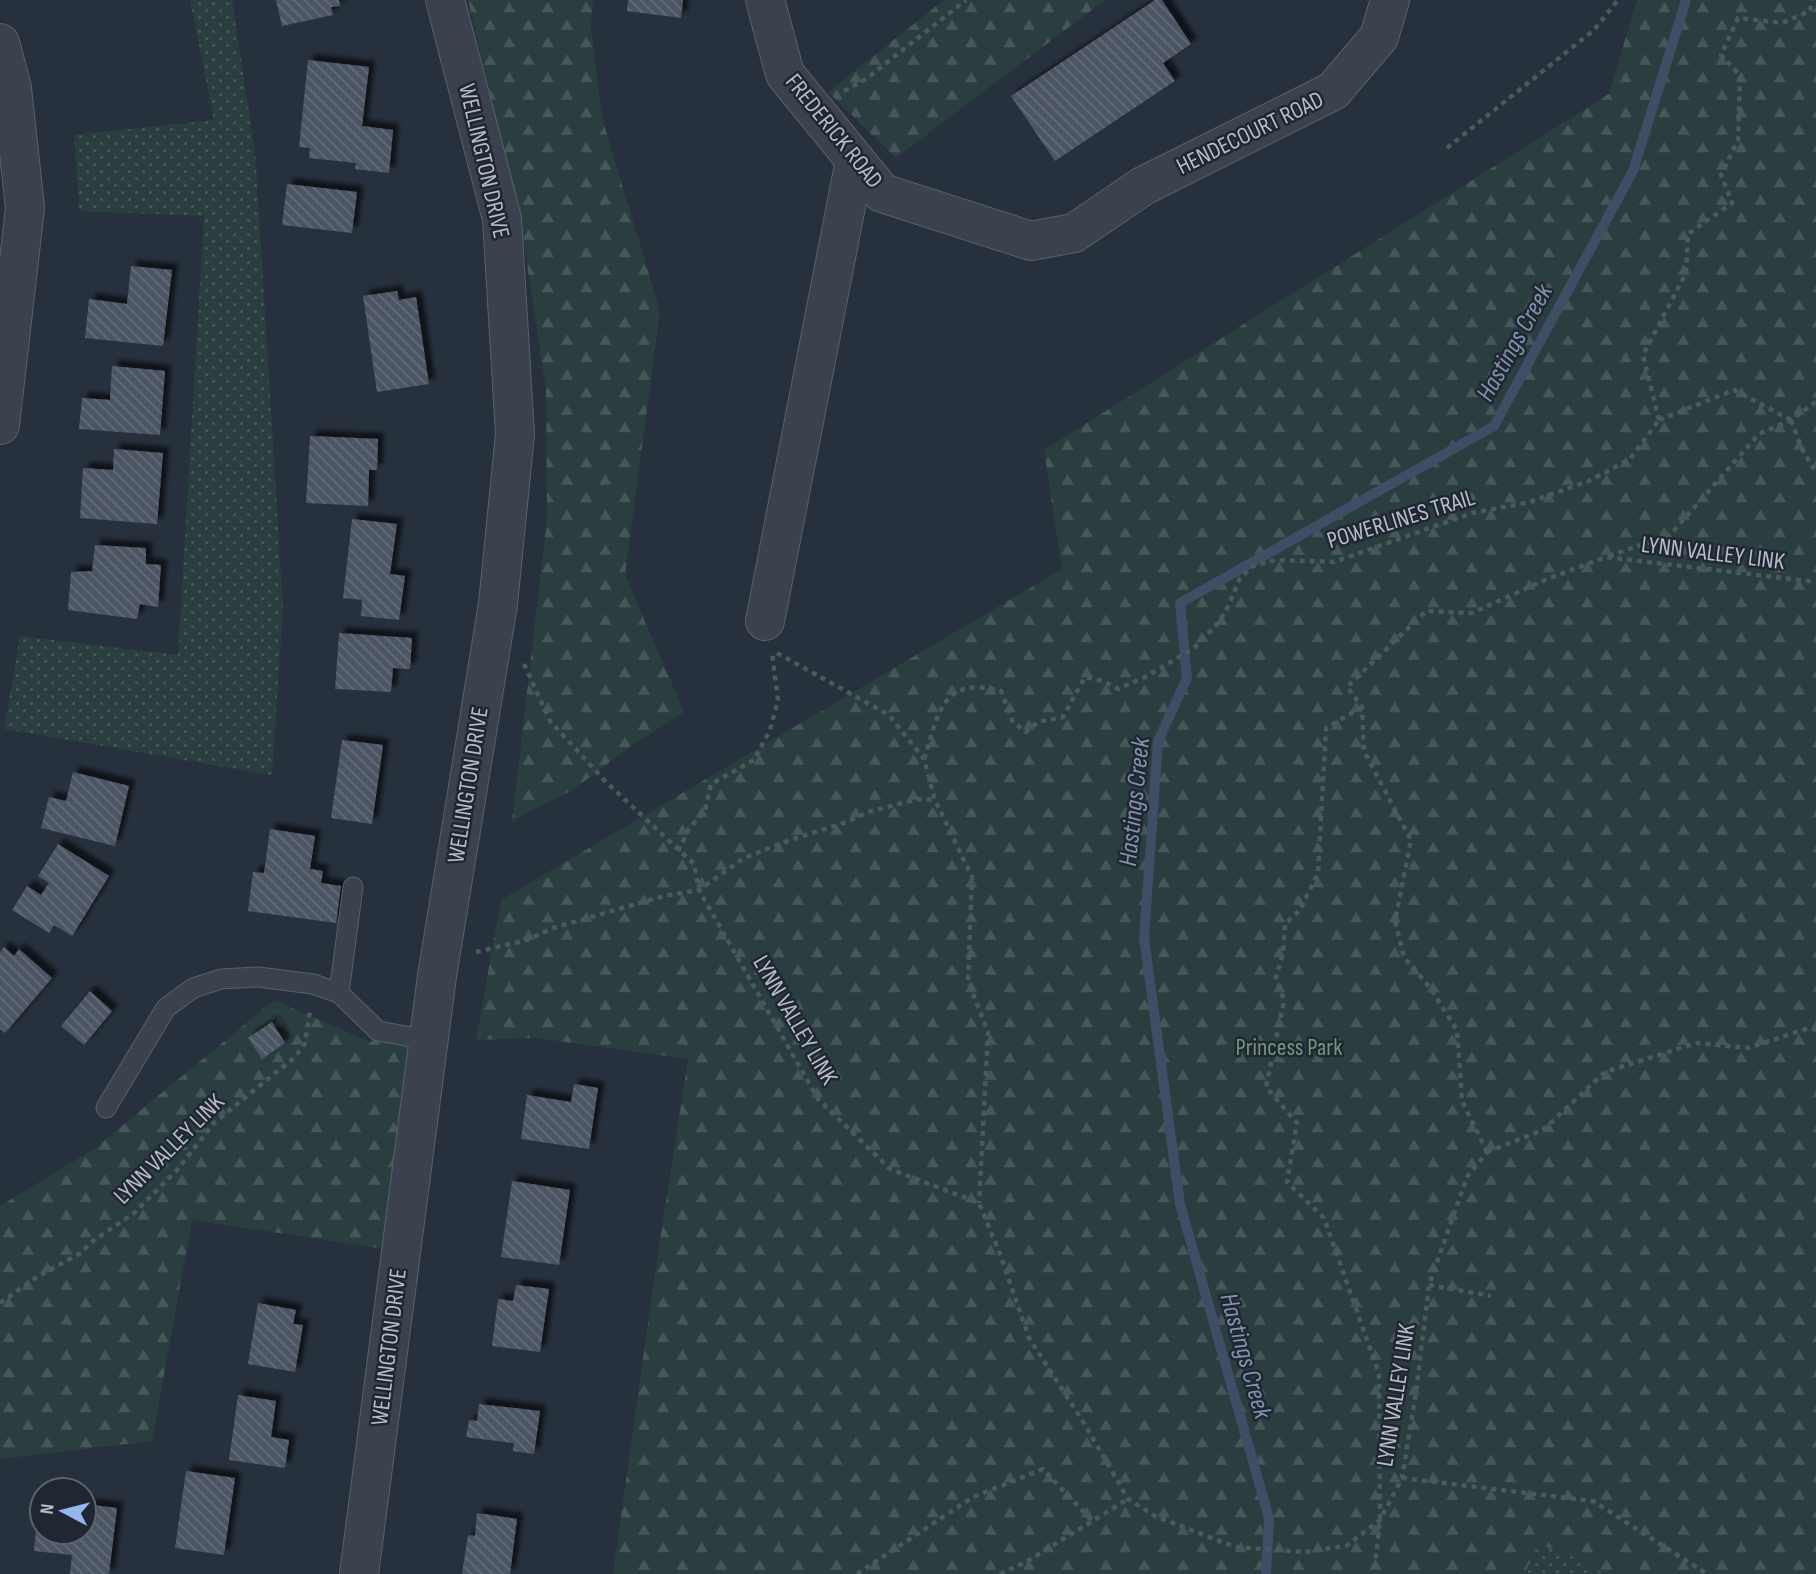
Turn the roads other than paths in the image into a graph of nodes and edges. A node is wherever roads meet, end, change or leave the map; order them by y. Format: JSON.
{"nodes":[{"id":1,"x":445,"y":0,"type":"edge"},
{"id":2,"x":765,"y":0,"type":"edge"},
{"id":3,"x":1390,"y":0,"type":"edge"},
{"id":4,"x":0,"y":43,"type":"edge"},
{"id":5,"x":855,"y":160,"type":"junction"},
{"id":6,"x":1073,"y":233,"type":"joint"},
{"id":7,"x":0,"y":425,"type":"edge"},
{"id":8,"x":765,"y":621,"type":"dead end"},
{"id":9,"x":353,"y":887,"type":"dead end"},
{"id":10,"x":339,"y":993,"type":"junction"},
{"id":11,"x":428,"y":1040,"type":"junction"},
{"id":12,"x":106,"y":1108,"type":"dead end"},
{"id":13,"x":359,"y":1574,"type":"edge"}],
"edges":[{"from":1,"to":11,"type":"street","name":"WELLINGTON DRIVE"},
{"from":2,"to":5,"type":"street","name":"FREDERICK ROAD"},
{"from":3,"to":6,"type":"street","name":"HENDECOURT ROAD"},
{"from":4,"to":7,"type":"street"},
{"from":5,"to":6,"type":"street","name":"FREDERICK ROAD"},
{"from":5,"to":8,"type":"street"},
{"from":9,"to":10,"type":"lane"},
{"from":10,"to":11,"type":"lane"},
{"from":10,"to":12,"type":"lane"},
{"from":11,"to":13,"type":"street","name":"WELLINGTON DRIVE"}]}
